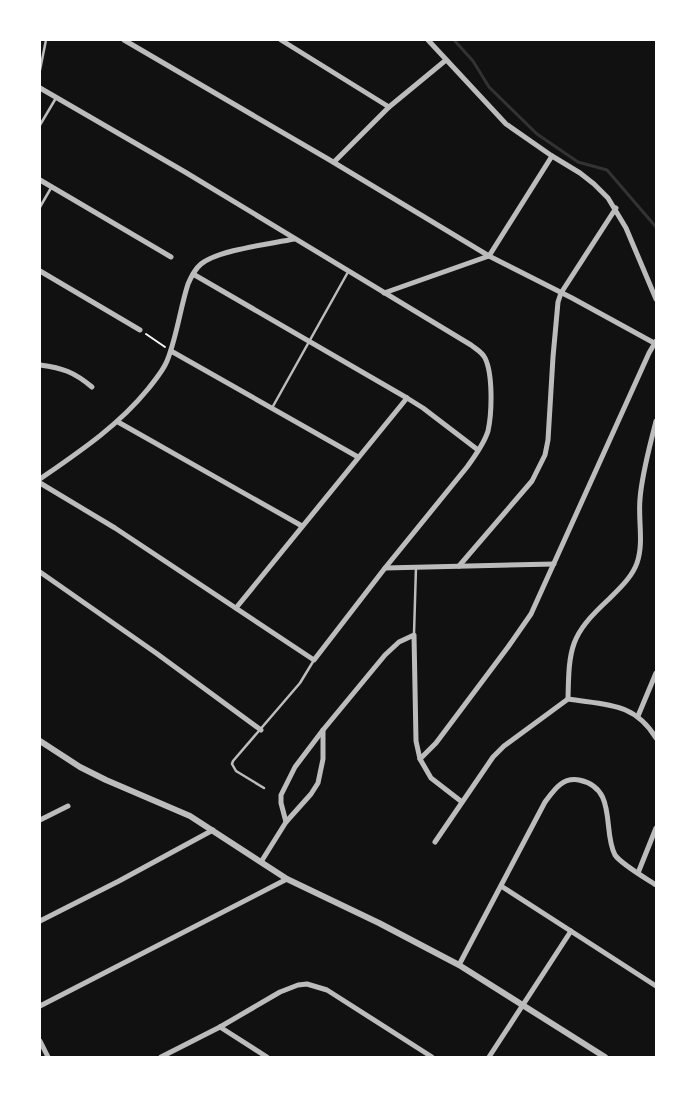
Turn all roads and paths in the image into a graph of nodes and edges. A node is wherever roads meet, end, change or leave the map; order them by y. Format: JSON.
{"nodes":[{"id":1,"x":46,"y":40,"type":"edge"},
{"id":2,"x":124,"y":40,"type":"edge"},
{"id":3,"x":280,"y":40,"type":"edge"},
{"id":4,"x":428,"y":40,"type":"edge"},
{"id":5,"x":446,"y":60,"type":"junction"},
{"id":6,"x":40,"y":70,"type":"edge"},
{"id":7,"x":40,"y":88,"type":"edge"},
{"id":8,"x":57,"y":97,"type":"junction"},
{"id":9,"x":389,"y":107,"type":"junction"},
{"id":10,"x":40,"y":125,"type":"edge"},
{"id":11,"x":552,"y":156,"type":"junction"},
{"id":12,"x":334,"y":162,"type":"junction"},
{"id":13,"x":40,"y":180,"type":"edge"},
{"id":14,"x":51,"y":186,"type":"junction"},
{"id":15,"x":40,"y":207,"type":"edge"},
{"id":16,"x":616,"y":208,"type":"junction"},
{"id":17,"x":294,"y":239,"type":"junction"},
{"id":18,"x":489,"y":256,"type":"junction"},
{"id":19,"x":171,"y":257,"type":"dead end"},
{"id":20,"x":40,"y":271,"type":"edge"},
{"id":21,"x":348,"y":272,"type":"junction"},
{"id":22,"x":193,"y":274,"type":"junction"},
{"id":23,"x":384,"y":293,"type":"junction"},
{"id":24,"x":561,"y":293,"type":"junction"},
{"id":25,"x":656,"y":298,"type":"edge"},
{"id":26,"x":140,"y":330,"type":"joint"},
{"id":27,"x":309,"y":340,"type":"junction"},
{"id":28,"x":655,"y":343,"type":"edge"},
{"id":29,"x":171,"y":351,"type":"junction"},
{"id":30,"x":40,"y":365,"type":"edge"},
{"id":31,"x":92,"y":386,"type":"dead end"},
{"id":32,"x":407,"y":398,"type":"junction"},
{"id":33,"x":272,"y":408,"type":"junction"},
{"id":34,"x":656,"y":421,"type":"edge"},
{"id":35,"x":118,"y":422,"type":"junction"},
{"id":36,"x":478,"y":450,"type":"junction"},
{"id":37,"x":358,"y":457,"type":"junction"},
{"id":38,"x":40,"y":479,"type":"edge"},
{"id":39,"x":40,"y":483,"type":"edge"},
{"id":40,"x":302,"y":526,"type":"junction"},
{"id":41,"x":554,"y":564,"type":"junction"},
{"id":42,"x":459,"y":566,"type":"junction"},
{"id":43,"x":416,"y":567,"type":"junction"},
{"id":44,"x":385,"y":568,"type":"junction"},
{"id":45,"x":40,"y":572,"type":"edge"},
{"id":46,"x":236,"y":608,"type":"junction"},
{"id":47,"x":414,"y":636,"type":"junction"},
{"id":48,"x":314,"y":660,"type":"junction"},
{"id":49,"x":656,"y":673,"type":"edge"},
{"id":50,"x":568,"y":699,"type":"junction"},
{"id":51,"x":638,"y":716,"type":"junction"},
{"id":52,"x":261,"y":730,"type":"junction"},
{"id":53,"x":323,"y":730,"type":"junction"},
{"id":54,"x":656,"y":738,"type":"edge"},
{"id":55,"x":40,"y":741,"type":"edge"},
{"id":56,"x":420,"y":759,"type":"junction"},
{"id":57,"x":264,"y":788,"type":"dead end"},
{"id":58,"x":462,"y":802,"type":"junction"},
{"id":59,"x":68,"y":806,"type":"dead end"},
{"id":60,"x":40,"y":820,"type":"edge"},
{"id":61,"x":286,"y":822,"type":"junction"},
{"id":62,"x":656,"y":828,"type":"edge"},
{"id":63,"x":213,"y":830,"type":"junction"},
{"id":64,"x":435,"y":842,"type":"dead end"},
{"id":65,"x":261,"y":862,"type":"junction"},
{"id":66,"x":638,"y":873,"type":"junction"},
{"id":67,"x":287,"y":879,"type":"junction"},
{"id":68,"x":656,"y":885,"type":"edge"},
{"id":69,"x":502,"y":886,"type":"junction"},
{"id":70,"x":40,"y":921,"type":"edge"},
{"id":71,"x":571,"y":931,"type":"junction"},
{"id":72,"x":459,"y":965,"type":"junction"},
{"id":73,"x":656,"y":986,"type":"edge"},
{"id":74,"x":523,"y":1004,"type":"junction"},
{"id":75,"x":40,"y":1006,"type":"edge"},
{"id":76,"x":220,"y":1027,"type":"junction"},
{"id":77,"x":40,"y":1040,"type":"edge"},
{"id":78,"x":48,"y":1057,"type":"edge"},
{"id":79,"x":161,"y":1057,"type":"edge"},
{"id":80,"x":267,"y":1057,"type":"edge"},
{"id":81,"x":432,"y":1057,"type":"edge"},
{"id":82,"x":488,"y":1057,"type":"edge"},
{"id":83,"x":605,"y":1057,"type":"edge"}],
"edges":[{"from":1,"to":6,"type":"lane"},
{"from":2,"to":12,"type":"street"},
{"from":3,"to":9,"type":"street"},
{"from":4,"to":5,"type":"street"},
{"from":5,"to":9,"type":"street"},
{"from":5,"to":11,"type":"street"},
{"from":7,"to":8,"type":"street"},
{"from":8,"to":10,"type":"lane"},
{"from":8,"to":17,"type":"street"},
{"from":9,"to":12,"type":"street"},
{"from":11,"to":16,"type":"street"},
{"from":11,"to":18,"type":"street"},
{"from":12,"to":18,"type":"street"},
{"from":13,"to":14,"type":"street"},
{"from":14,"to":15,"type":"lane"},
{"from":14,"to":19,"type":"street"},
{"from":16,"to":24,"type":"street"},
{"from":16,"to":25,"type":"street"},
{"from":17,"to":21,"type":"street"},
{"from":17,"to":22,"type":"street"},
{"from":18,"to":23,"type":"street"},
{"from":18,"to":24,"type":"street"},
{"from":20,"to":26,"type":"street"},
{"from":21,"to":23,"type":"street"},
{"from":21,"to":27,"type":"lane"},
{"from":22,"to":27,"type":"street"},
{"from":22,"to":29,"type":"street"},
{"from":23,"to":36,"type":"street"},
{"from":24,"to":28,"type":"street"},
{"from":24,"to":42,"type":"street"},
{"from":26,"to":29,"type":"path"},
{"from":27,"to":32,"type":"street"},
{"from":27,"to":33,"type":"lane"},
{"from":28,"to":41,"type":"street"},
{"from":29,"to":33,"type":"street"},
{"from":29,"to":35,"type":"street"},
{"from":30,"to":31,"type":"street"},
{"from":32,"to":36,"type":"street"},
{"from":32,"to":37,"type":"street"},
{"from":33,"to":37,"type":"street"},
{"from":34,"to":50,"type":"street"},
{"from":35,"to":38,"type":"street"},
{"from":35,"to":40,"type":"street"},
{"from":36,"to":44,"type":"street"},
{"from":37,"to":40,"type":"street"},
{"from":39,"to":46,"type":"street"},
{"from":40,"to":46,"type":"street"},
{"from":41,"to":42,"type":"street"},
{"from":41,"to":56,"type":"street"},
{"from":42,"to":43,"type":"street"},
{"from":43,"to":44,"type":"street"},
{"from":43,"to":47,"type":"lane"},
{"from":44,"to":48,"type":"street"},
{"from":45,"to":52,"type":"street"},
{"from":46,"to":48,"type":"street"},
{"from":47,"to":53,"type":"street"},
{"from":47,"to":56,"type":"street"},
{"from":48,"to":52,"type":"lane"},
{"from":49,"to":51,"type":"street"},
{"from":50,"to":51,"type":"street"},
{"from":50,"to":58,"type":"street"},
{"from":51,"to":54,"type":"street"},
{"from":52,"to":57,"type":"lane"},
{"from":53,"to":61,"type":"street"},
{"from":53,"to":61,"type":"street"},
{"from":55,"to":63,"type":"street"},
{"from":56,"to":58,"type":"street"},
{"from":58,"to":64,"type":"street"},
{"from":59,"to":60,"type":"street"},
{"from":61,"to":65,"type":"street"},
{"from":62,"to":66,"type":"street"},
{"from":63,"to":65,"type":"street"},
{"from":63,"to":70,"type":"street"},
{"from":65,"to":67,"type":"street"},
{"from":66,"to":68,"type":"street"},
{"from":66,"to":69,"type":"street"},
{"from":67,"to":72,"type":"street"},
{"from":67,"to":75,"type":"street"},
{"from":69,"to":71,"type":"street"},
{"from":69,"to":72,"type":"street"},
{"from":71,"to":73,"type":"street"},
{"from":71,"to":74,"type":"street"},
{"from":72,"to":74,"type":"street"},
{"from":74,"to":82,"type":"street"},
{"from":74,"to":83,"type":"street"},
{"from":76,"to":79,"type":"street"},
{"from":76,"to":80,"type":"street"},
{"from":76,"to":81,"type":"street"},
{"from":77,"to":78,"type":"street"}]}
